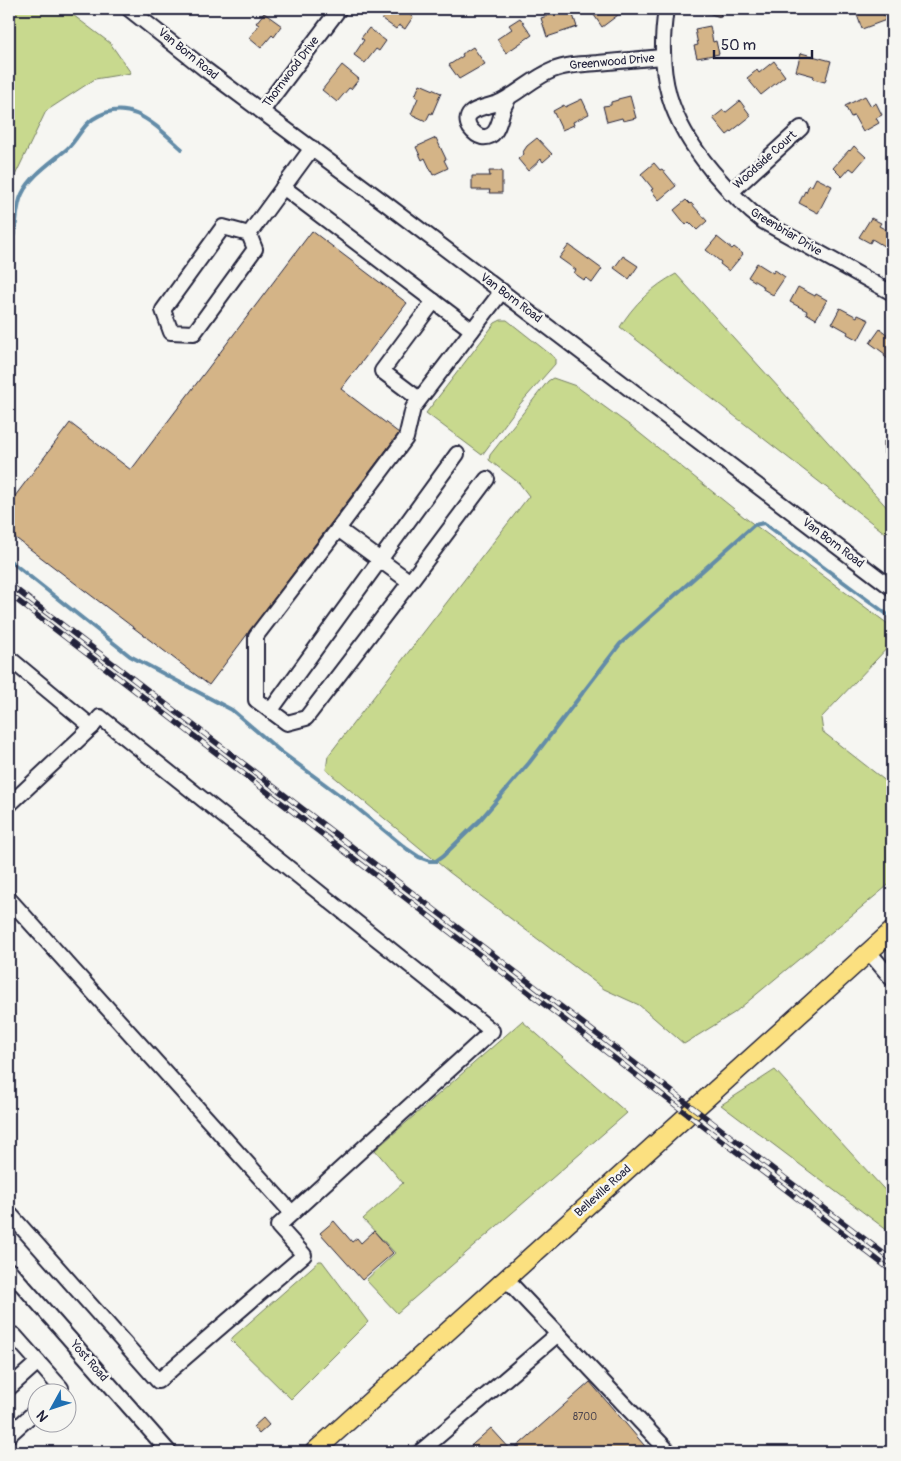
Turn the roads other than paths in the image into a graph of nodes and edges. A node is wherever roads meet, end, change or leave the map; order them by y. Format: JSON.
{"nodes":[{"id":1,"x":129,"y":9,"type":"edge"},
{"id":2,"x":339,"y":9,"type":"edge"},
{"id":3,"x":666,"y":9,"type":"edge"},
{"id":4,"x":662,"y":57,"type":"junction"},
{"id":5,"x":510,"y":96,"type":"dead end"},
{"id":6,"x":262,"y":111,"type":"junction"},
{"id":7,"x":801,"y":128,"type":"dead end"},
{"id":8,"x":312,"y":148,"type":"junction"},
{"id":9,"x":283,"y":187,"type":"junction"},
{"id":10,"x":730,"y":192,"type":"junction"},
{"id":11,"x":249,"y":234,"type":"junction"},
{"id":12,"x":502,"y":292,"type":"junction"},
{"id":13,"x":892,"y":293,"type":"edge"},
{"id":14,"x":434,"y":301,"type":"junction"},
{"id":15,"x":472,"y":330,"type":"junction"},
{"id":16,"x":419,"y":399,"type":"junction"},
{"id":17,"x":457,"y":454,"type":"dead end"},
{"id":18,"x":487,"y":479,"type":"dead end"},
{"id":19,"x":338,"y":529,"type":"junction"},
{"id":20,"x":381,"y":560,"type":"junction"},
{"id":21,"x":410,"y":582,"type":"junction"},
{"id":22,"x":892,"y":588,"type":"edge"},
{"id":23,"x":9,"y":658,"type":"edge"},
{"id":24,"x":271,"y":710,"type":"junction"},
{"id":25,"x":92,"y":727,"type":"junction"},
{"id":26,"x":9,"y":805,"type":"edge"},
{"id":27,"x":9,"y":899,"type":"edge"},
{"id":28,"x":892,"y":931,"type":"edge"},
{"id":29,"x":869,"y":952,"type":"junction"},
{"id":30,"x":892,"y":979,"type":"edge"},
{"id":31,"x":9,"y":1213,"type":"edge"},
{"id":32,"x":292,"y":1213,"type":"junction"},
{"id":33,"x":9,"y":1270,"type":"edge"},
{"id":34,"x":506,"y":1279,"type":"junction"},
{"id":35,"x":558,"y":1334,"type":"junction"},
{"id":36,"x":9,"y":1340,"type":"edge"},
{"id":37,"x":38,"y":1362,"type":"junction"},
{"id":38,"x":57,"y":1384,"type":"edge"},
{"id":39,"x":9,"y":1388,"type":"edge"},
{"id":40,"x":28,"y":1418,"type":"edge"},
{"id":41,"x":9,"y":1435,"type":"edge"},
{"id":42,"x":169,"y":1452,"type":"edge"},
{"id":43,"x":314,"y":1452,"type":"edge"},
{"id":44,"x":420,"y":1452,"type":"edge"},
{"id":45,"x":669,"y":1452,"type":"edge"}],
"edges":[{"from":1,"to":6,"type":"street","name":"Van Born Road"},
{"from":2,"to":6,"type":"street","name":"Thornwood Drive"},
{"from":3,"to":4,"type":"street","name":"Greenbriar Drive"},
{"from":4,"to":5,"type":"street","name":"Greenwood Drive"},
{"from":4,"to":10,"type":"street","name":"Greenbriar Drive"},
{"from":6,"to":8,"type":"street","name":"Van Born Road"},
{"from":7,"to":10,"type":"street","name":"Woodside Court"},
{"from":8,"to":9,"type":"street"},
{"from":8,"to":12,"type":"street","name":"Van Born Road"},
{"from":9,"to":11,"type":"street"},
{"from":9,"to":14,"type":"street"},
{"from":10,"to":13,"type":"street","name":"Greenbriar Drive"},
{"from":11,"to":11,"type":"street"},
{"from":12,"to":15,"type":"street"},
{"from":12,"to":22,"type":"street","name":"Van Born Road"},
{"from":14,"to":15,"type":"street"},
{"from":14,"to":16,"type":"street"},
{"from":15,"to":16,"type":"street"},
{"from":16,"to":19,"type":"street"},
{"from":17,"to":20,"type":"street"},
{"from":18,"to":21,"type":"street"},
{"from":19,"to":20,"type":"street"},
{"from":19,"to":24,"type":"street"},
{"from":20,"to":21,"type":"street"},
{"from":20,"to":24,"type":"street"},
{"from":21,"to":24,"type":"street"},
{"from":23,"to":25,"type":"street"},
{"from":25,"to":26,"type":"street"},
{"from":25,"to":32,"type":"street"},
{"from":27,"to":32,"type":"street"},
{"from":28,"to":29,"type":"main road","name":"Belleville Road"},
{"from":29,"to":30,"type":"street"},
{"from":29,"to":34,"type":"main road","name":"Belleville Road"},
{"from":31,"to":32,"type":"street"},
{"from":33,"to":42,"type":"street","name":"Yost Road"},
{"from":34,"to":35,"type":"street"},
{"from":34,"to":43,"type":"main road","name":"Belleville Road"},
{"from":35,"to":44,"type":"street"},
{"from":35,"to":45,"type":"street"},
{"from":36,"to":37,"type":"street"},
{"from":37,"to":38,"type":"street"},
{"from":37,"to":39,"type":"street"},
{"from":40,"to":41,"type":"street"}]}
